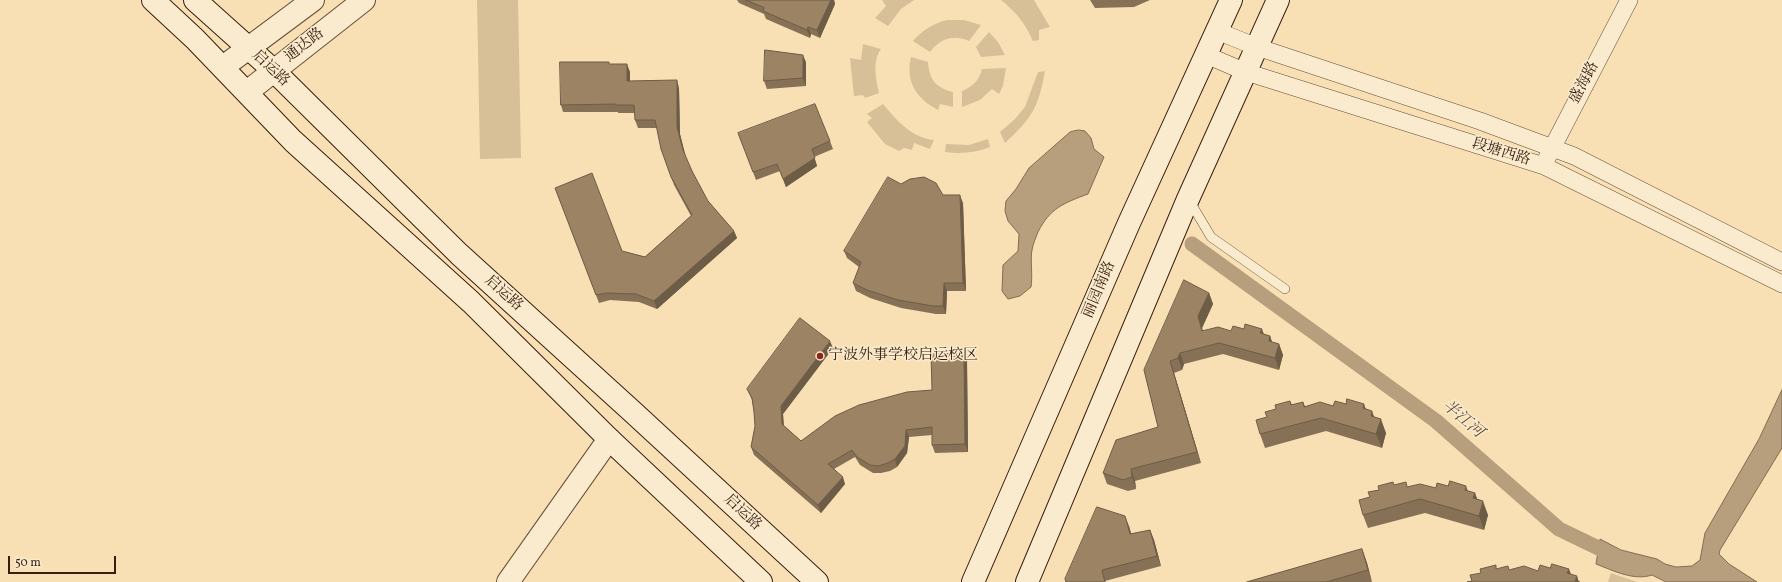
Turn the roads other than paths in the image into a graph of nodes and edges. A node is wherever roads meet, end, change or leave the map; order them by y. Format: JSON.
{"nodes":[{"id":1,"x":153,"y":0,"type":"edge"},
{"id":2,"x":195,"y":0,"type":"edge"},
{"id":3,"x":313,"y":0,"type":"edge"},
{"id":4,"x":364,"y":0,"type":"edge"},
{"id":5,"x":1231,"y":0,"type":"edge"},
{"id":6,"x":1278,"y":0,"type":"edge"},
{"id":7,"x":1628,"y":0,"type":"edge"},
{"id":8,"x":1217,"y":31,"type":"junction"},
{"id":9,"x":1257,"y":48,"type":"junction"},
{"id":10,"x":248,"y":49,"type":"junction"},
{"id":11,"x":1206,"y":55,"type":"junction"},
{"id":12,"x":223,"y":67,"type":"junction"},
{"id":13,"x":273,"y":70,"type":"junction"},
{"id":14,"x":1246,"y":72,"type":"junction"},
{"id":15,"x":246,"y":92,"type":"junction"},
{"id":16,"x":1552,"y":148,"type":"junction"},
{"id":17,"x":1544,"y":166,"type":"junction"},
{"id":18,"x":1188,"y":199,"type":"junction"},
{"id":19,"x":1782,"y":262,"type":"edge"},
{"id":20,"x":1782,"y":284,"type":"edge"},
{"id":21,"x":1285,"y":289,"type":"dead end"},
{"id":22,"x":609,"y":439,"type":"junction"},
{"id":23,"x":508,"y":582,"type":"edge"},
{"id":24,"x":762,"y":582,"type":"edge"},
{"id":25,"x":816,"y":582,"type":"edge"},
{"id":26,"x":973,"y":582,"type":"edge"},
{"id":27,"x":1027,"y":582,"type":"edge"}],
"edges":[{"from":1,"to":12,"type":"main road","name":"启运路"},
{"from":2,"to":10,"type":"main road","name":"启运路"},
{"from":3,"to":10,"type":"main road"},
{"from":4,"to":13,"type":"main road","name":"通达路"},
{"from":5,"to":8,"type":"main road","name":"丽园南路"},
{"from":6,"to":9,"type":"main road"},
{"from":7,"to":16,"type":"street","name":"盛海路"},
{"from":8,"to":9,"type":"street","name":"段塘西路"},
{"from":8,"to":11,"type":"main road","name":"丽园南路"},
{"from":9,"to":14,"type":"main road"},
{"from":9,"to":16,"type":"street","name":"段塘西路"},
{"from":10,"to":12,"type":"main road"},
{"from":10,"to":13,"type":"main road","name":"启运路"},
{"from":11,"to":14,"type":"street","name":"段塘西路"},
{"from":11,"to":26,"type":"main road","name":"丽园南路"},
{"from":12,"to":15,"type":"main road","name":"启运路"},
{"from":13,"to":15,"type":"main road","name":"通达路"},
{"from":13,"to":25,"type":"main road","name":"启运路"},
{"from":14,"to":17,"type":"street","name":"段塘西路"},
{"from":14,"to":18,"type":"main road"},
{"from":15,"to":22,"type":"main road","name":"启运路"},
{"from":16,"to":17,"type":"street","name":"盛海路"},
{"from":16,"to":19,"type":"street","name":"段塘西路"},
{"from":17,"to":20,"type":"street","name":"段塘西路"},
{"from":18,"to":21,"type":"lane"},
{"from":18,"to":27,"type":"main road"},
{"from":22,"to":23,"type":"main road"},
{"from":22,"to":24,"type":"main road","name":"启运路"}]}
